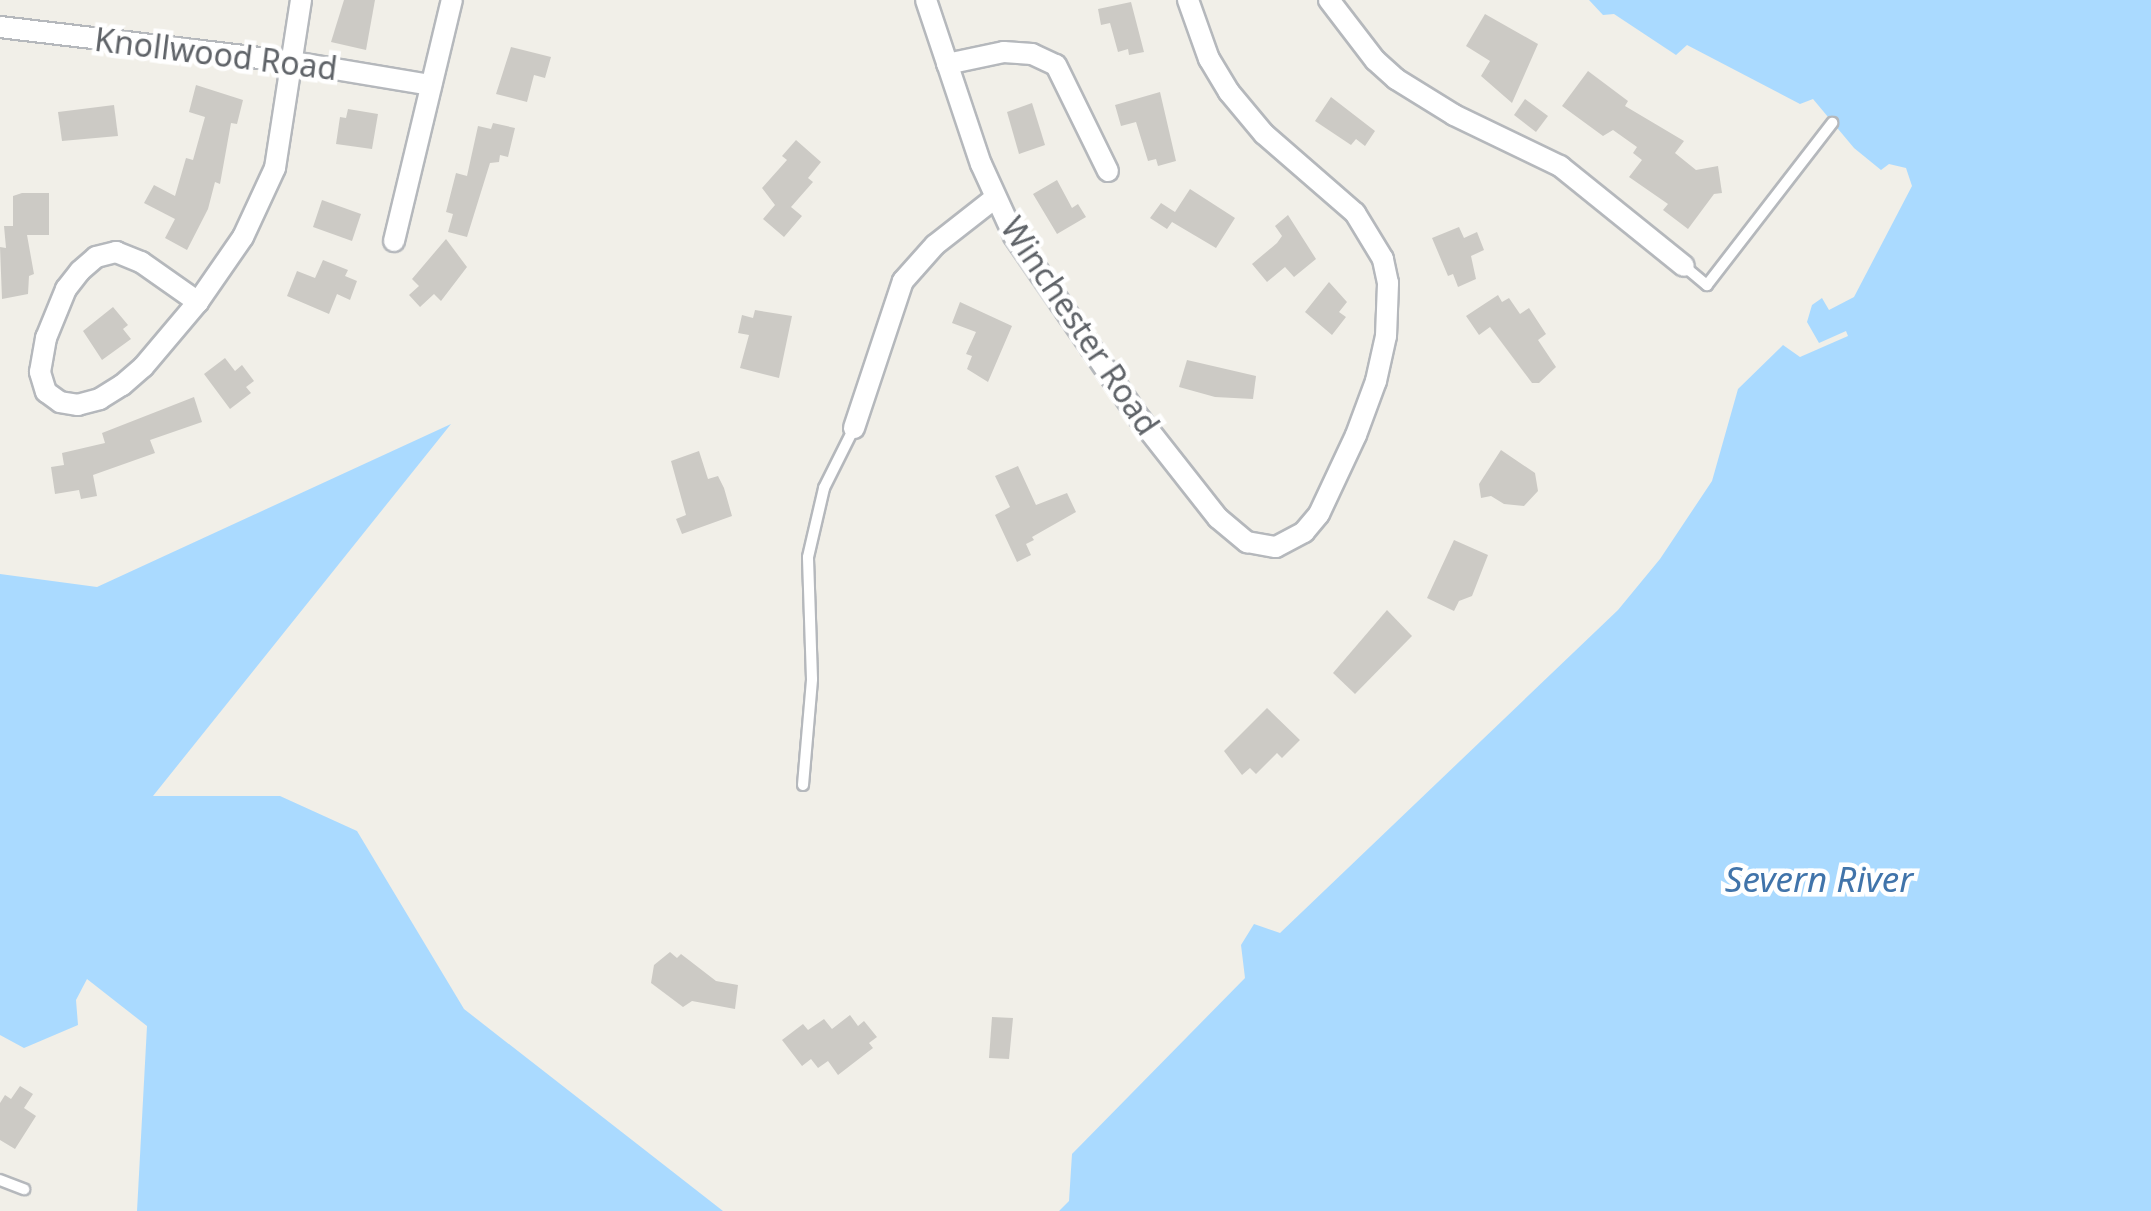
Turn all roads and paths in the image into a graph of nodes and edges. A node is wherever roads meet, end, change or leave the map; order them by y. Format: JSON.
{"nodes":[{"id":1,"x":301,"y":0,"type":"edge"},
{"id":2,"x":452,"y":0,"type":"edge"},
{"id":3,"x":926,"y":0,"type":"edge"},
{"id":4,"x":1188,"y":0,"type":"edge"},
{"id":5,"x":1328,"y":0,"type":"edge"},
{"id":6,"x":0,"y":27,"type":"edge"},
{"id":7,"x":293,"y":62,"type":"junction"},
{"id":8,"x":947,"y":64,"type":"junction"},
{"id":9,"x":432,"y":85,"type":"junction"},
{"id":10,"x":1832,"y":123,"type":"dead end"},
{"id":11,"x":1108,"y":171,"type":"dead end"},
{"id":12,"x":995,"y":198,"type":"junction"},
{"id":13,"x":394,"y":241,"type":"dead end"},
{"id":14,"x":1684,"y":266,"type":"joint"},
{"id":15,"x":198,"y":302,"type":"junction"},
{"id":16,"x":854,"y":428,"type":"joint"},
{"id":17,"x":803,"y":785,"type":"dead end"},
{"id":18,"x":0,"y":1180,"type":"edge"},
{"id":19,"x":24,"y":1189,"type":"dead end"}],
"edges":[{"from":1,"to":7,"type":"street"},
{"from":2,"to":9,"type":"street"},
{"from":3,"to":8,"type":"street","name":"Winchester Road"},
{"from":4,"to":12,"type":"street","name":"Winchester Road"},
{"from":5,"to":14,"type":"street"},
{"from":6,"to":7,"type":"street","name":"Knollwood Road"},
{"from":7,"to":9,"type":"street","name":"Knollwood Road"},
{"from":7,"to":15,"type":"street"},
{"from":8,"to":11,"type":"street"},
{"from":8,"to":12,"type":"street","name":"Winchester Road"},
{"from":9,"to":13,"type":"street"},
{"from":10,"to":14,"type":"lane"},
{"from":12,"to":16,"type":"street"},
{"from":15,"to":15,"type":"street"},
{"from":16,"to":17,"type":"lane"},
{"from":18,"to":19,"type":"lane"}]}
